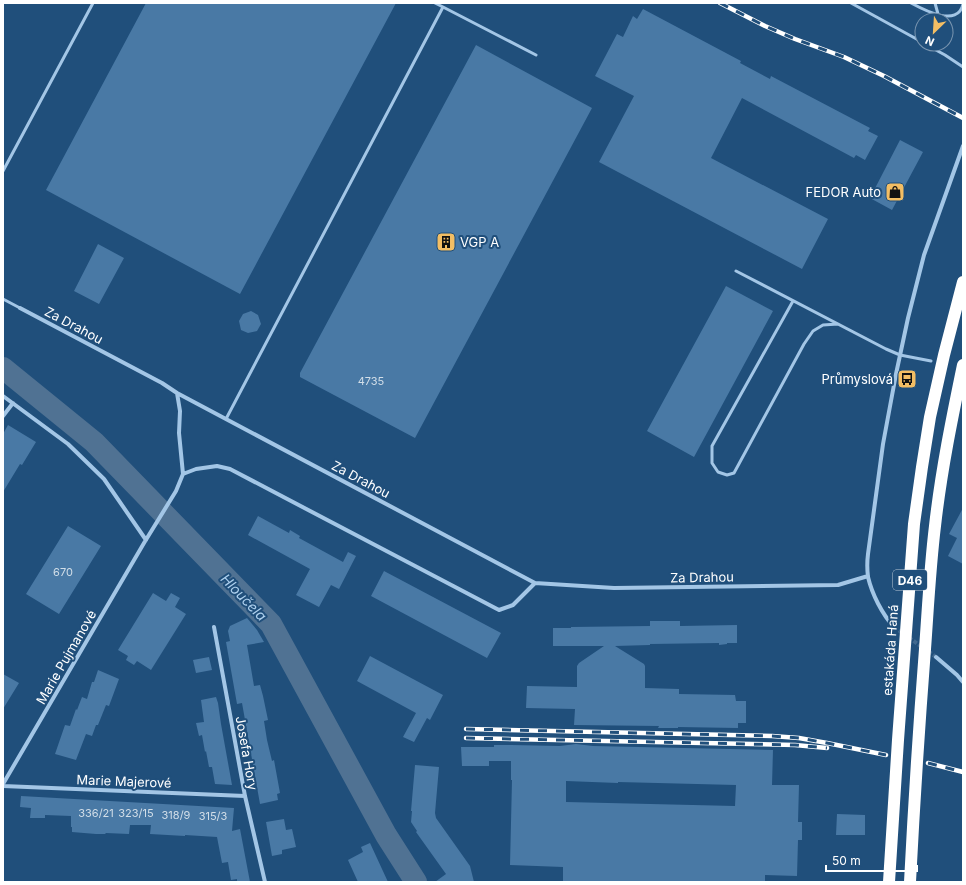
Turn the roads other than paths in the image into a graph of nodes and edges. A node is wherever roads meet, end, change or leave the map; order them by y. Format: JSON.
{"nodes":[{"id":1,"x":93,"y":3,"type":"edge"},
{"id":2,"x":436,"y":3,"type":"edge"},
{"id":3,"x":851,"y":3,"type":"edge"},
{"id":4,"x":911,"y":3,"type":"edge"},
{"id":5,"x":963,"y":4,"type":"edge"},
{"id":6,"x":443,"y":7,"type":"junction"},
{"id":7,"x":932,"y":12,"type":"edge"},
{"id":8,"x":954,"y":15,"type":"edge"},
{"id":9,"x":914,"y":38,"type":"edge"},
{"id":10,"x":940,"y":52,"type":"edge"},
{"id":11,"x":536,"y":55,"type":"dead end"},
{"id":12,"x":963,"y":67,"type":"edge"},
{"id":13,"x":962,"y":149,"type":"edge"},
{"id":14,"x":3,"y":171,"type":"edge"},
{"id":15,"x":736,"y":271,"type":"dead end"},
{"id":16,"x":963,"y":282,"type":"edge"},
{"id":17,"x":3,"y":299,"type":"edge"},
{"id":18,"x":793,"y":301,"type":"junction"},
{"id":19,"x":20,"y":308,"type":"joint"},
{"id":20,"x":838,"y":324,"type":"junction"},
{"id":21,"x":900,"y":355,"type":"junction"},
{"id":22,"x":931,"y":361,"type":"dead end"},
{"id":23,"x":963,"y":365,"type":"edge"},
{"id":24,"x":177,"y":393,"type":"junction"},
{"id":25,"x":3,"y":396,"type":"edge"},
{"id":26,"x":13,"y":403,"type":"junction"},
{"id":27,"x":3,"y":416,"type":"edge"},
{"id":28,"x":226,"y":419,"type":"junction"},
{"id":29,"x":183,"y":474,"type":"junction"},
{"id":30,"x":146,"y":540,"type":"junction"},
{"id":31,"x":868,"y":576,"type":"junction"},
{"id":32,"x":535,"y":583,"type":"junction"},
{"id":33,"x":214,"y":627,"type":"dead end"},
{"id":34,"x":894,"y":627,"type":"tunnel mouth"},
{"id":35,"x":936,"y":657,"type":"tunnel mouth"},
{"id":36,"x":963,"y":682,"type":"edge"},
{"id":37,"x":3,"y":785,"type":"edge"},
{"id":38,"x":245,"y":796,"type":"junction"},
{"id":39,"x":264,"y":882,"type":"edge"},
{"id":40,"x":889,"y":882,"type":"edge"},
{"id":41,"x":910,"y":882,"type":"edge"}],
"edges":[{"from":1,"to":14,"type":"lane"},
{"from":2,"to":6,"type":"lane"},
{"from":3,"to":9,"type":"lane"},
{"from":4,"to":7,"type":"lane"},
{"from":5,"to":8,"type":"lane"},
{"from":6,"to":11,"type":"lane"},
{"from":6,"to":28,"type":"lane"},
{"from":10,"to":12,"type":"lane"},
{"from":13,"to":21,"type":"street"},
{"from":15,"to":18,"type":"lane"},
{"from":16,"to":40,"type":"highway","name":"estakáda Haná","number":"D46","bridge":true},
{"from":17,"to":19,"type":"lane","name":"Za Drahou"},
{"from":18,"to":20,"type":"lane"},
{"from":18,"to":20,"type":"lane"},
{"from":19,"to":24,"type":"street","name":"Za Drahou"},
{"from":20,"to":21,"type":"lane"},
{"from":21,"to":22,"type":"lane"},
{"from":21,"to":31,"type":"street"},
{"from":23,"to":41,"type":"highway","number":"D46","bridge":true},
{"from":24,"to":28,"type":"street","name":"Za Drahou"},
{"from":24,"to":29,"type":"street"},
{"from":25,"to":26,"type":"street"},
{"from":26,"to":27,"type":"street"},
{"from":26,"to":30,"type":"street"},
{"from":28,"to":32,"type":"street","name":"Za Drahou"},
{"from":29,"to":30,"type":"street","name":"Marie Pujmanové"},
{"from":29,"to":32,"type":"street"},
{"from":30,"to":37,"type":"street","name":"Marie Pujmanové"},
{"from":31,"to":32,"type":"street","name":"Za Drahou"},
{"from":31,"to":34,"type":"street"},
{"from":33,"to":38,"type":"street","name":"Josefa Hory"},
{"from":35,"to":36,"type":"street"},
{"from":37,"to":38,"type":"street","name":"Marie Majerové"},
{"from":38,"to":39,"type":"street","name":"Josefa Hory"}]}
